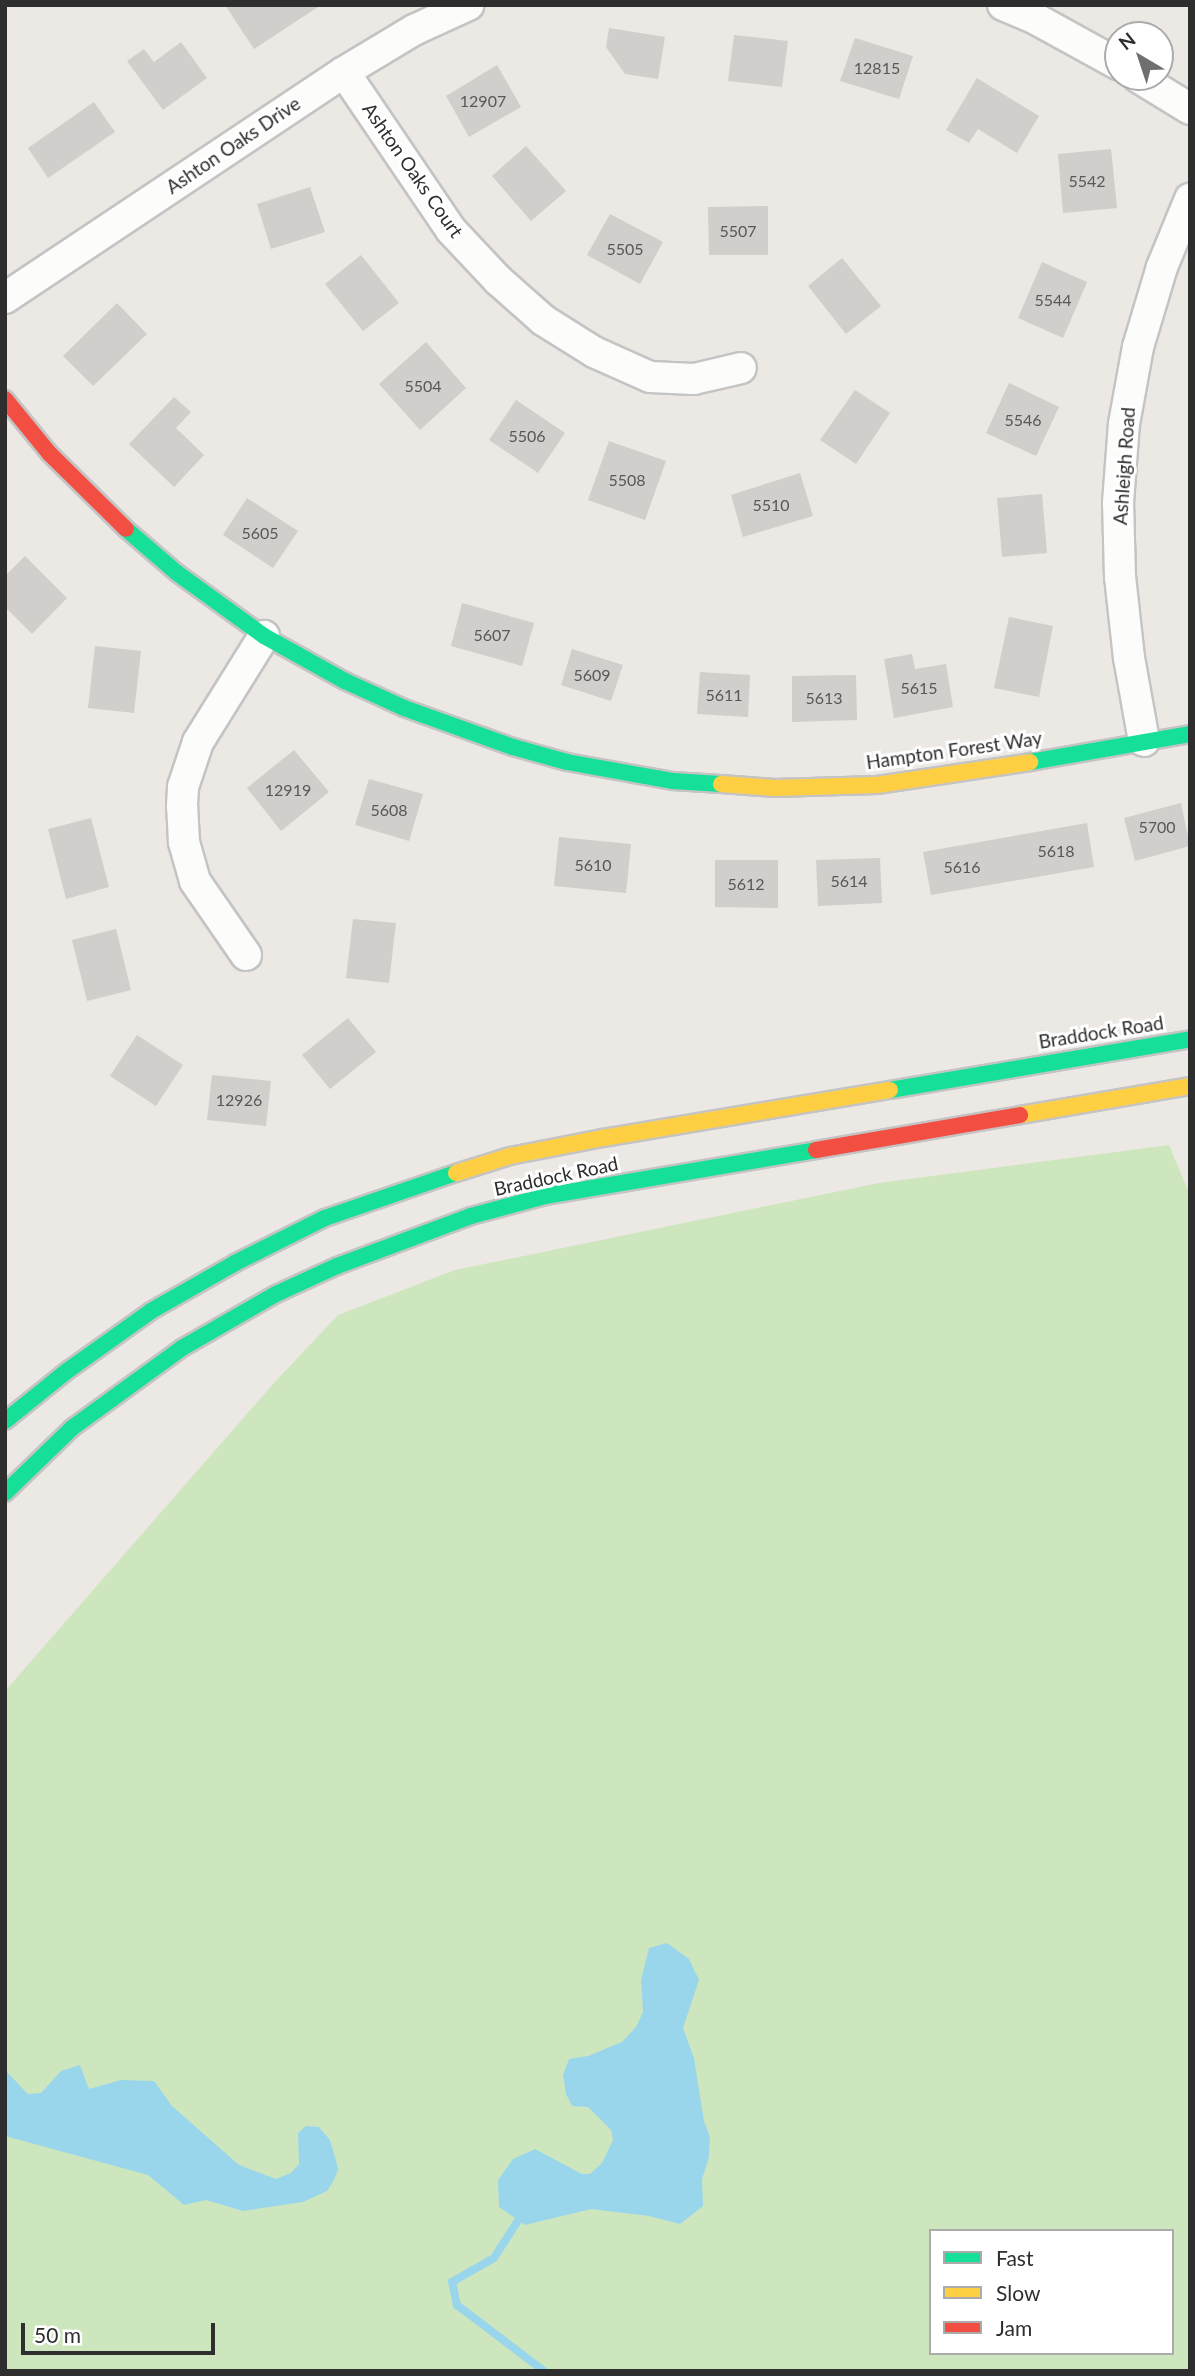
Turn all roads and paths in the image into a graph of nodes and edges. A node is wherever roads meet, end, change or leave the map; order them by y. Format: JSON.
{"nodes":[{"id":1,"x":468,"y":5,"type":"edge"},
{"id":2,"x":1003,"y":5,"type":"edge"},
{"id":3,"x":1104,"y":56,"type":"edge"},
{"id":4,"x":344,"y":72,"type":"junction"},
{"id":5,"x":1161,"y":91,"type":"edge"},
{"id":6,"x":1190,"y":108,"type":"edge"},
{"id":7,"x":1190,"y":199,"type":"edge"},
{"id":8,"x":5,"y":298,"type":"edge"},
{"id":9,"x":741,"y":368,"type":"dead end"},
{"id":10,"x":5,"y":399,"type":"edge"},
{"id":11,"x":264,"y":636,"type":"junction"},
{"id":12,"x":1190,"y":734,"type":"edge"},
{"id":13,"x":1144,"y":741,"type":"junction"},
{"id":14,"x":246,"y":955,"type":"dead end"},
{"id":15,"x":1190,"y":1039,"type":"edge"},
{"id":16,"x":1190,"y":1086,"type":"edge"},
{"id":17,"x":5,"y":1421,"type":"edge"},
{"id":18,"x":5,"y":1493,"type":"edge"}],
"edges":[{"from":1,"to":4,"type":"street","name":"Ashton Oaks Drive"},
{"from":2,"to":3,"type":"street"},
{"from":4,"to":8,"type":"street","name":"Ashton Oaks Drive"},
{"from":4,"to":9,"type":"street","name":"Ashton Oaks Court"},
{"from":5,"to":6,"type":"street"},
{"from":7,"to":13,"type":"street","name":"Ashleigh Road"},
{"from":10,"to":11,"type":"main road","name":"Hampton Forest Way"},
{"from":11,"to":13,"type":"main road","name":"Hampton Forest Way"},
{"from":11,"to":14,"type":"street"},
{"from":12,"to":13,"type":"main road","name":"Hampton Forest Way"},
{"from":15,"to":17,"type":"main road","name":"Braddock Road"},
{"from":16,"to":18,"type":"main road","name":"Braddock Road"}]}
